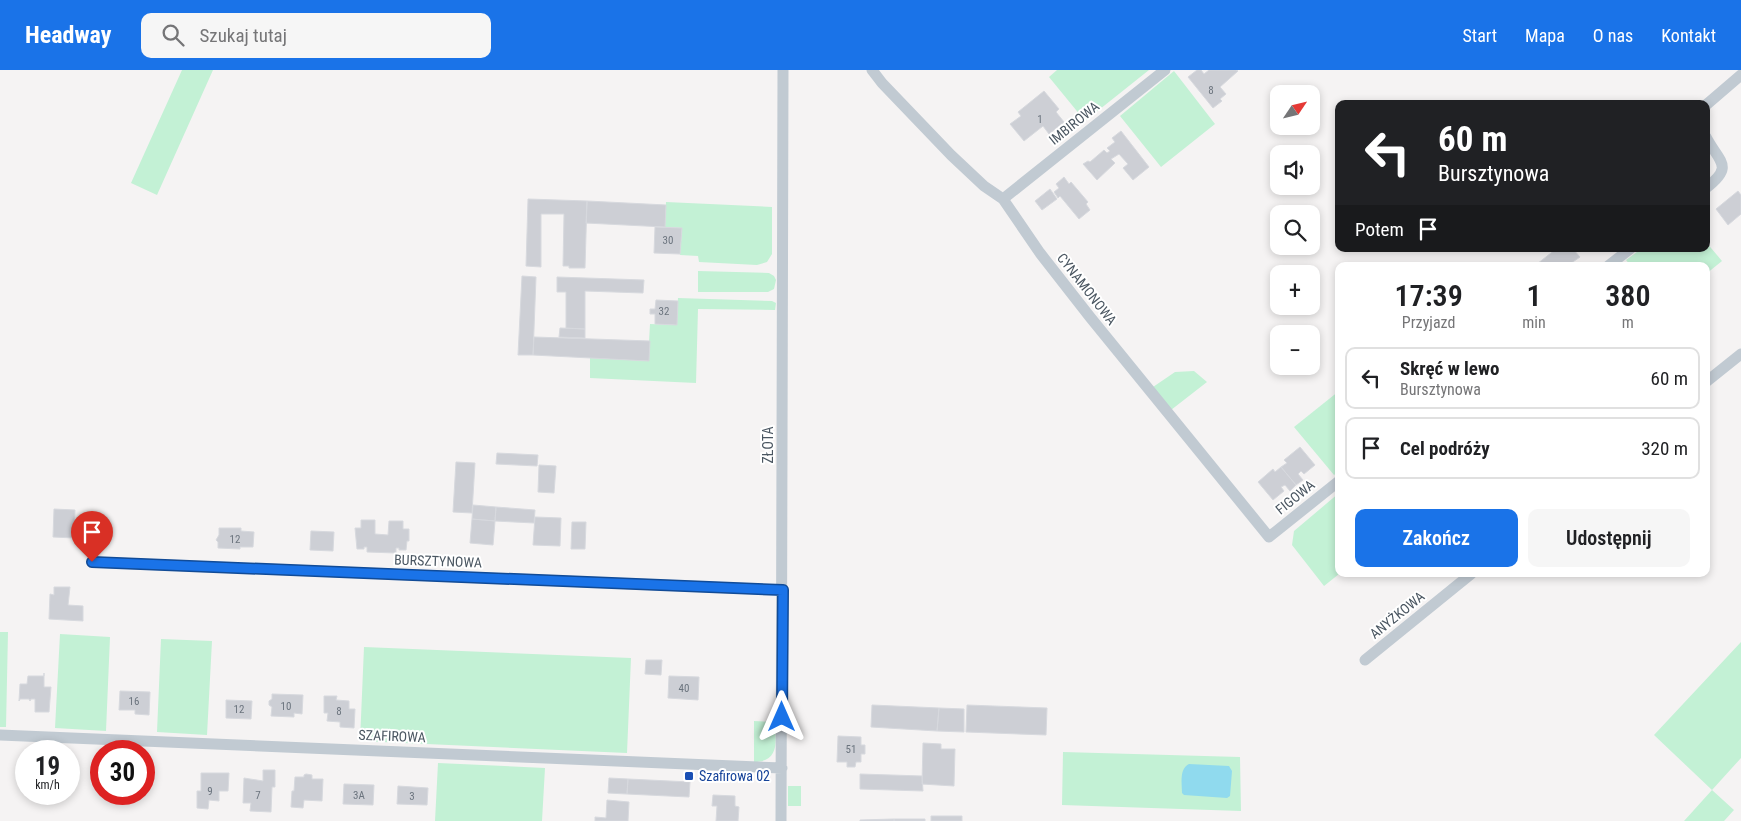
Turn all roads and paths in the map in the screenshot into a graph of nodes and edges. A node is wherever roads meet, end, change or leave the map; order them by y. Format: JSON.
{"nodes":[{"id":1,"x":783,"y":70,"type":"edge"},
{"id":2,"x":872,"y":70,"type":"edge"},
{"id":3,"x":1165,"y":70,"type":"edge"},
{"id":4,"x":1741,"y":76,"type":"edge"},
{"id":5,"x":1710,"y":102,"type":"edge"},
{"id":6,"x":1710,"y":143,"type":"edge"},
{"id":7,"x":1710,"y":184,"type":"edge"},
{"id":8,"x":1003,"y":200,"type":"junction"},
{"id":9,"x":1626,"y":252,"type":"edge"},
{"id":10,"x":1613,"y":262,"type":"edge"},
{"id":11,"x":1741,"y":354,"type":"edge"},
{"id":12,"x":1710,"y":379,"type":"edge"},
{"id":13,"x":1335,"y":484,"type":"edge"},
{"id":14,"x":1269,"y":537,"type":"joint"},
{"id":15,"x":92,"y":562,"type":"dead end"},
{"id":16,"x":1467,"y":577,"type":"edge"},
{"id":17,"x":783,"y":590,"type":"junction"},
{"id":18,"x":1365,"y":660,"type":"dead end"},
{"id":19,"x":0,"y":735,"type":"edge"},
{"id":20,"x":782,"y":768,"type":"junction"},
{"id":21,"x":781,"y":821,"type":"edge"}],
"edges":[{"from":1,"to":17,"type":"street","name":"ZŁOTA"},
{"from":2,"to":8,"type":"street","name":"CYNAMONOWA"},
{"from":3,"to":8,"type":"street","name":"IMBIROWA"},
{"from":4,"to":5,"type":"street"},
{"from":6,"to":7,"type":"street"},
{"from":8,"to":14,"type":"street","name":"CYNAMONOWA"},
{"from":9,"to":10,"type":"street"},
{"from":11,"to":12,"type":"street"},
{"from":13,"to":14,"type":"street","name":"FIGOWA"},
{"from":15,"to":17,"type":"street","name":"BURSZTYNOWA"},
{"from":16,"to":18,"type":"street","name":"ANYŻKOWA"},
{"from":17,"to":20,"type":"street","name":"ZŁOTA"},
{"from":19,"to":20,"type":"street","name":"SZAFIROWA"},
{"from":20,"to":21,"type":"street","name":"ZŁOTA"}]}
